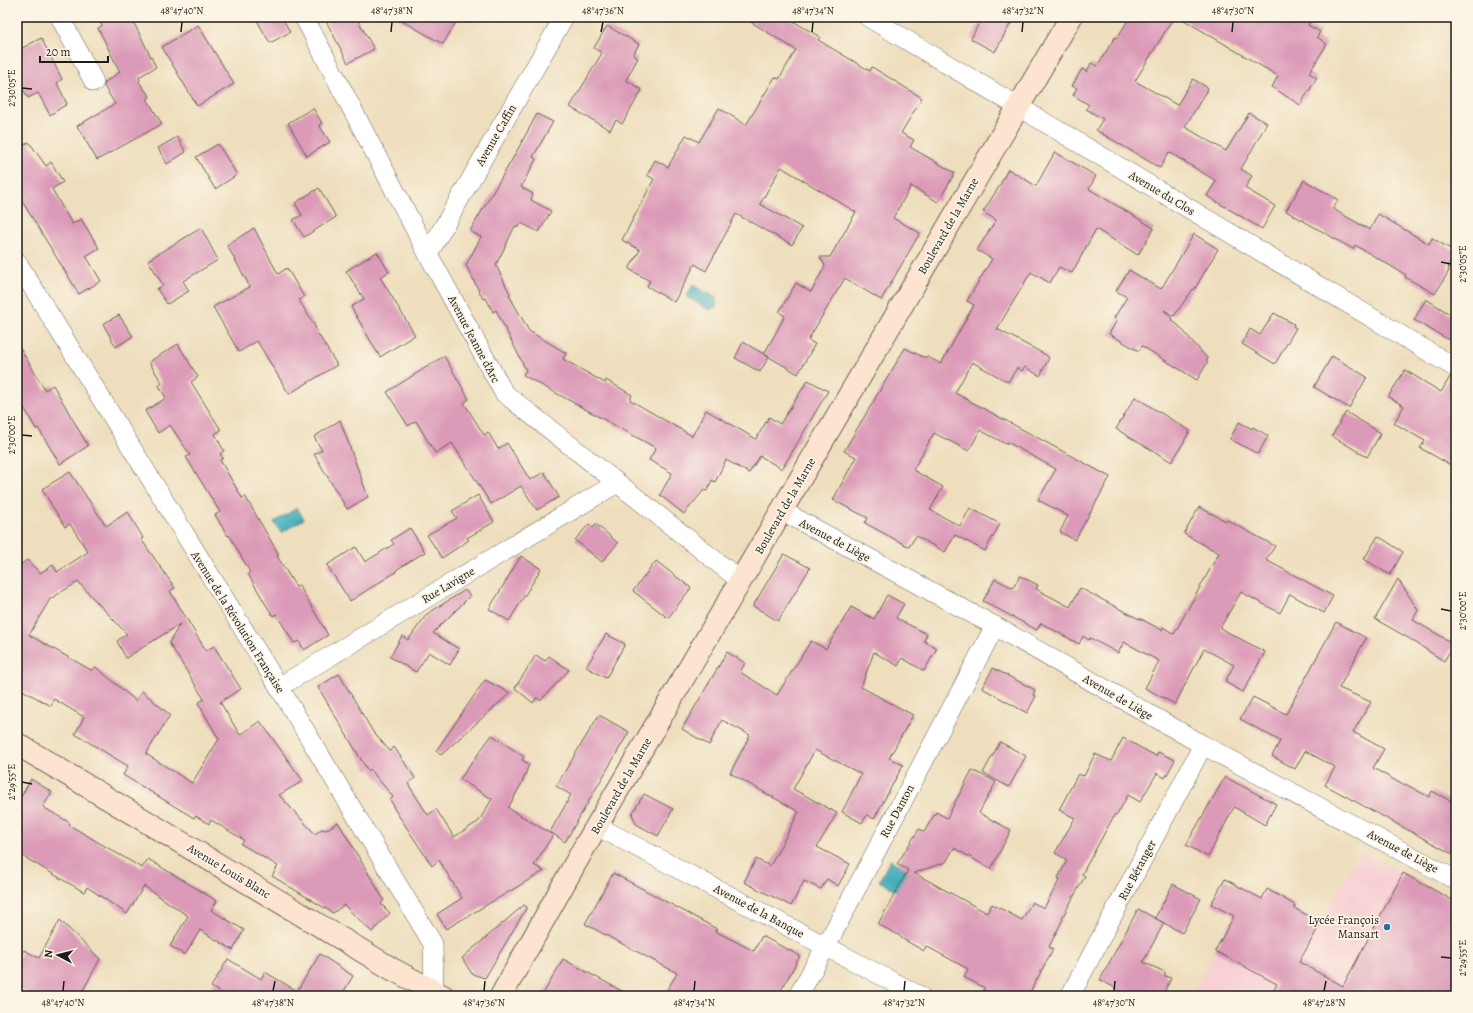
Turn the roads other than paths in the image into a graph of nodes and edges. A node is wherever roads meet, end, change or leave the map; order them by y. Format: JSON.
{"nodes":[{"id":1,"x":60,"y":17,"type":"edge"},
{"id":2,"x":304,"y":17,"type":"edge"},
{"id":3,"x":564,"y":17,"type":"edge"},
{"id":4,"x":868,"y":17,"type":"edge"},
{"id":5,"x":1071,"y":17,"type":"edge"},
{"id":6,"x":94,"y":82,"type":"dead end"},
{"id":7,"x":1018,"y":107,"type":"junction"},
{"id":8,"x":428,"y":254,"type":"junction"},
{"id":9,"x":17,"y":262,"type":"edge"},
{"id":10,"x":1456,"y":368,"type":"edge"},
{"id":11,"x":617,"y":483,"type":"junction"},
{"id":12,"x":782,"y":511,"type":"junction"},
{"id":13,"x":741,"y":581,"type":"junction"},
{"id":14,"x":995,"y":626,"type":"junction"},
{"id":15,"x":279,"y":687,"type":"junction"},
{"id":16,"x":17,"y":744,"type":"edge"},
{"id":17,"x":1203,"y":745,"type":"junction"},
{"id":18,"x":597,"y":826,"type":"junction"},
{"id":19,"x":1456,"y":880,"type":"edge"},
{"id":20,"x":826,"y":946,"type":"junction"},
{"id":21,"x":439,"y":993,"type":"edge"},
{"id":22,"x":501,"y":996,"type":"edge"},
{"id":23,"x":798,"y":996,"type":"edge"},
{"id":24,"x":920,"y":996,"type":"edge"},
{"id":25,"x":1070,"y":996,"type":"edge"}],
"edges":[{"from":1,"to":6,"type":"street"},
{"from":2,"to":8,"type":"street","name":"Avenue Jeanne d'Arc"},
{"from":3,"to":8,"type":"street","name":"Avenue Caffin"},
{"from":4,"to":7,"type":"street","name":"Avenue du Clos"},
{"from":5,"to":7,"type":"street","name":"Boulevard de la Marne"},
{"from":7,"to":10,"type":"street","name":"Avenue du Clos"},
{"from":7,"to":12,"type":"street","name":"Boulevard de la Marne"},
{"from":8,"to":11,"type":"street","name":"Avenue Jeanne d'Arc"},
{"from":9,"to":15,"type":"street","name":"Avenue de la Révolution Française"},
{"from":11,"to":13,"type":"street","name":"Avenue Jeanne d'Arc"},
{"from":11,"to":15,"type":"street","name":"Rue Lavigne"},
{"from":12,"to":13,"type":"street","name":"Boulevard de la Marne"},
{"from":12,"to":14,"type":"street","name":"Avenue de Liège"},
{"from":13,"to":18,"type":"street","name":"Boulevard de la Marne"},
{"from":14,"to":17,"type":"street","name":"Avenue de Liège"},
{"from":14,"to":20,"type":"street","name":"Rue Danton"},
{"from":15,"to":21,"type":"street","name":"Avenue de la Révolution Française"},
{"from":16,"to":21,"type":"street","name":"Avenue Louis Blanc"},
{"from":17,"to":19,"type":"street","name":"Avenue de Liège"},
{"from":17,"to":25,"type":"street","name":"Rue Béranger"},
{"from":18,"to":20,"type":"street","name":"Avenue de la Banque"},
{"from":18,"to":22,"type":"street","name":"Boulevard de la Marne"},
{"from":20,"to":23,"type":"street","name":"Rue Danton"},
{"from":20,"to":24,"type":"street","name":"Avenue de la Banque"}]}
